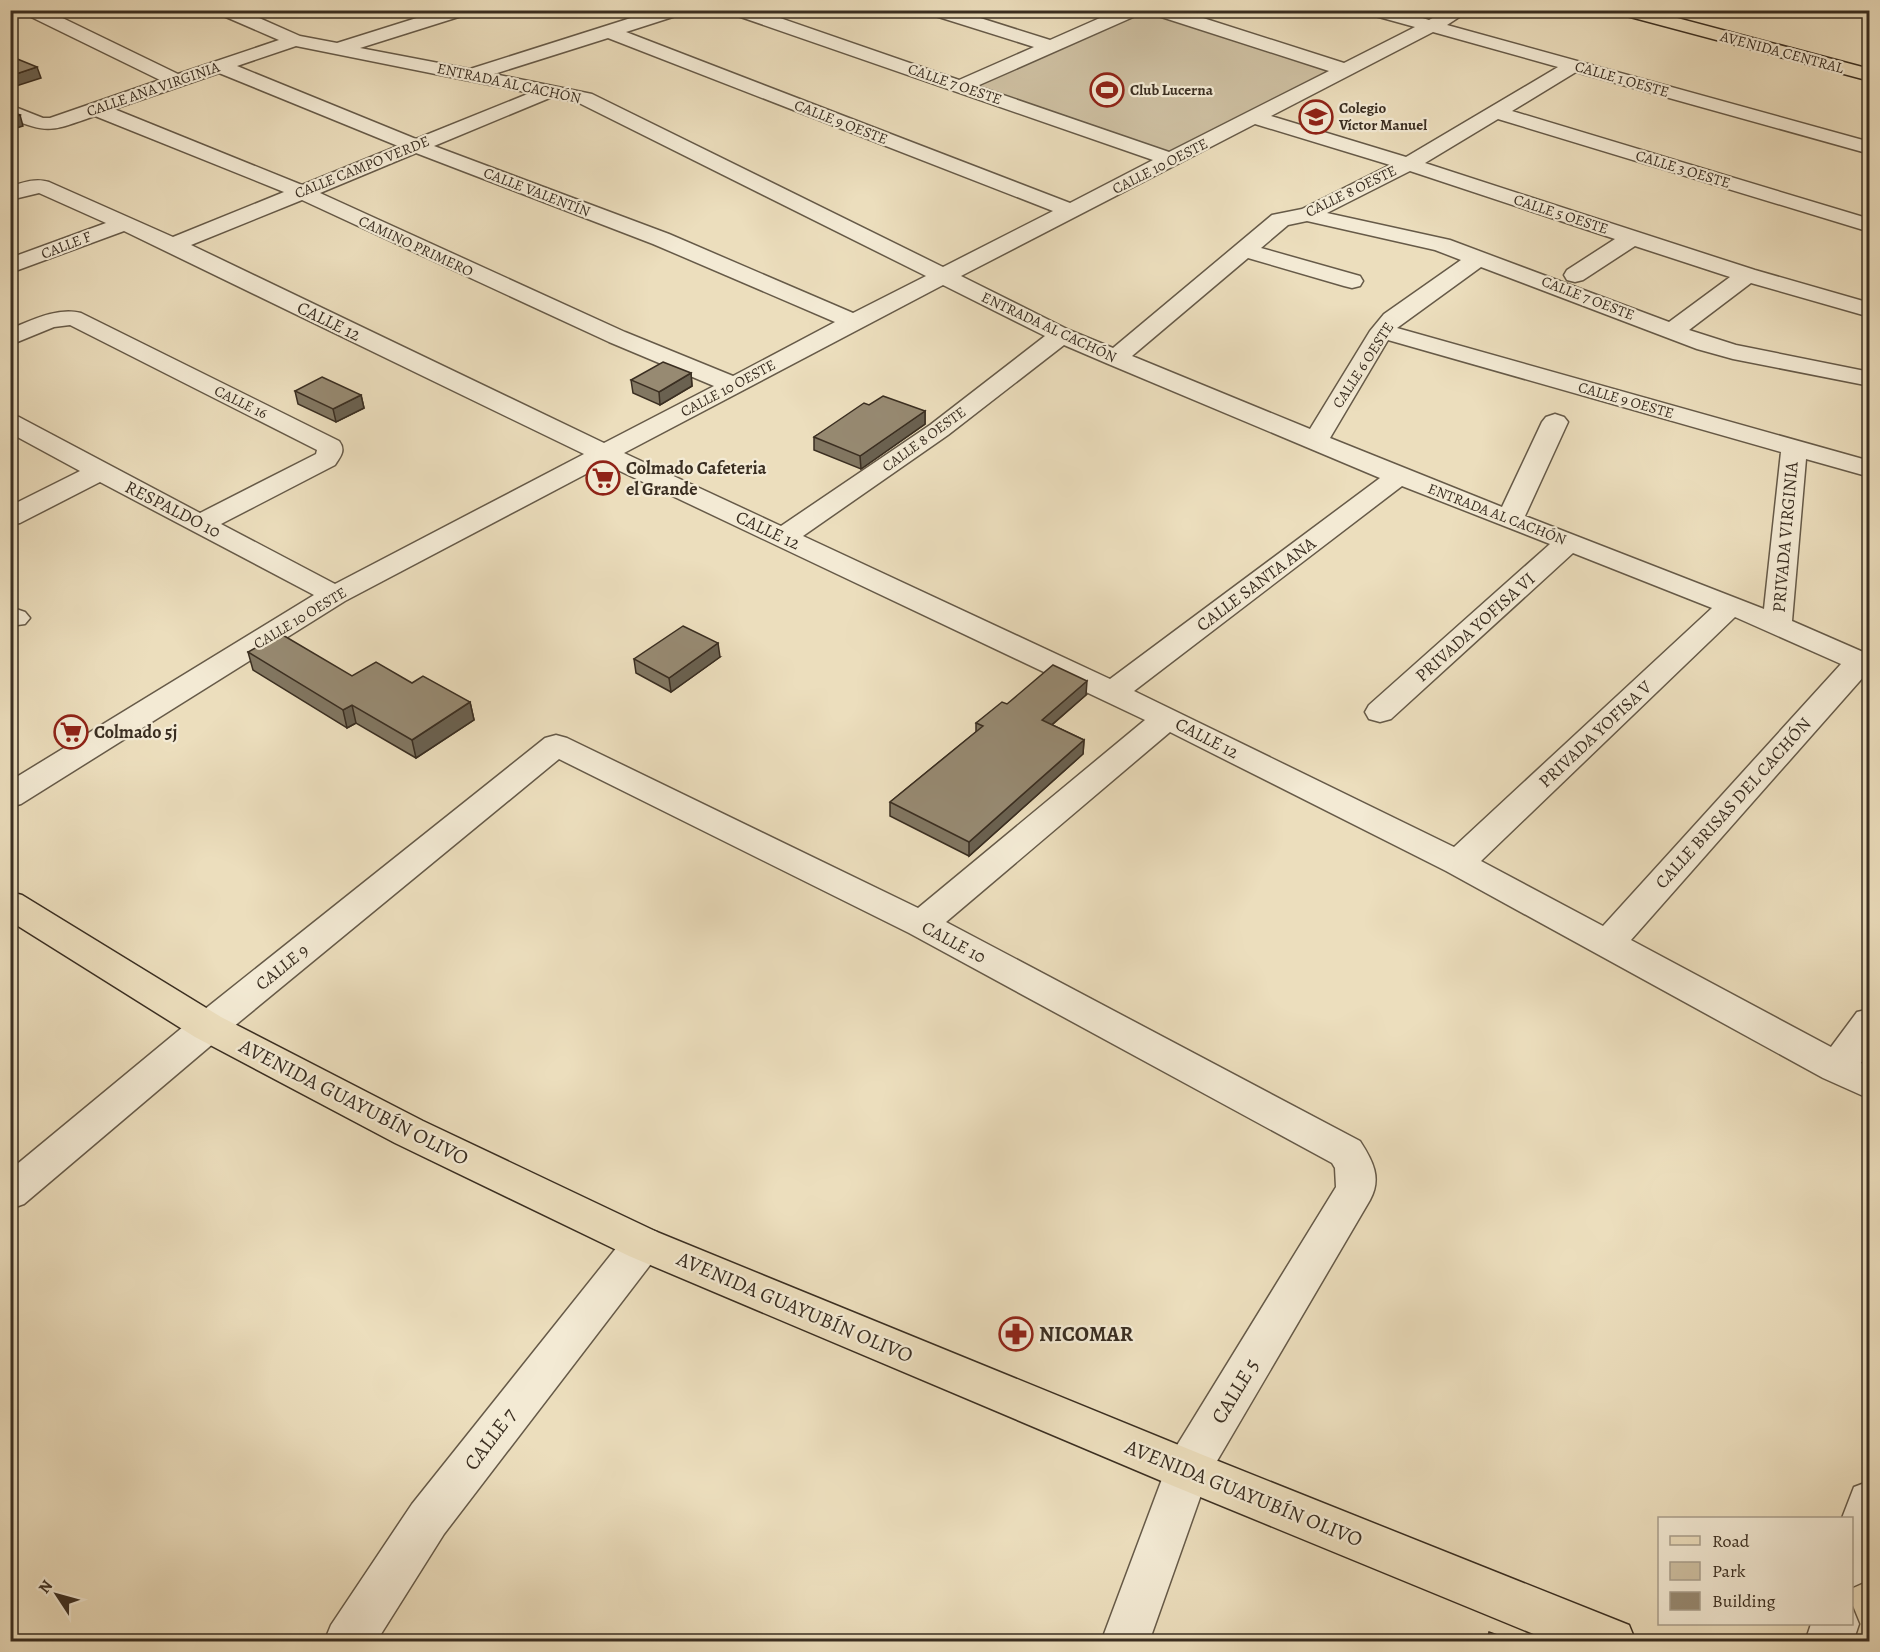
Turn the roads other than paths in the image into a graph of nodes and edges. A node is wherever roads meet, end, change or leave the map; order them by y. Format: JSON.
{"nodes":[{"id":1,"x":31,"y":10,"type":"edge"},
{"id":2,"x":225,"y":10,"type":"edge"},
{"id":3,"x":462,"y":10,"type":"edge"},
{"id":4,"x":676,"y":10,"type":"edge"},
{"id":5,"x":738,"y":10,"type":"edge"},
{"id":6,"x":935,"y":10,"type":"edge"},
{"id":7,"x":1134,"y":10,"type":"edge"},
{"id":8,"x":1158,"y":10,"type":"edge"},
{"id":9,"x":1374,"y":10,"type":"edge"},
{"id":10,"x":1462,"y":10,"type":"edge"},
{"id":11,"x":1625,"y":10,"type":"edge"},
{"id":12,"x":278,"y":13,"type":"dead end"},
{"id":13,"x":251,"y":21,"type":"junction"},
{"id":14,"x":1430,"y":27,"type":"junction"},
{"id":15,"x":610,"y":32,"type":"junction"},
{"id":16,"x":295,"y":40,"type":"junction"},
{"id":17,"x":1052,"y":47,"type":"junction"},
{"id":18,"x":339,"y":49,"type":"junction"},
{"id":19,"x":219,"y":66,"type":"junction"},
{"id":20,"x":1573,"y":66,"type":"junction"},
{"id":21,"x":1346,"y":70,"type":"junction"},
{"id":22,"x":471,"y":75,"type":"junction"},
{"id":23,"x":1869,"y":75,"type":"edge"},
{"id":24,"x":177,"y":81,"type":"junction"},
{"id":25,"x":962,"y":86,"type":"junction"},
{"id":26,"x":551,"y":91,"type":"junction"},
{"id":27,"x":96,"y":109,"type":"junction"},
{"id":28,"x":10,"y":111,"type":"edge"},
{"id":29,"x":1496,"y":112,"type":"junction"},
{"id":30,"x":1254,"y":117,"type":"junction"},
{"id":31,"x":415,"y":146,"type":"junction"},
{"id":32,"x":1869,"y":148,"type":"edge"},
{"id":33,"x":1172,"y":160,"type":"junction"},
{"id":34,"x":1408,"y":164,"type":"junction"},
{"id":35,"x":301,"y":192,"type":"junction"},
{"id":36,"x":10,"y":194,"type":"edge"},
{"id":37,"x":1071,"y":211,"type":"junction"},
{"id":38,"x":1307,"y":215,"type":"junction"},
{"id":39,"x":122,"y":224,"type":"junction"},
{"id":40,"x":1869,"y":226,"type":"edge"},
{"id":41,"x":1633,"y":237,"type":"junction"},
{"id":42,"x":173,"y":245,"type":"junction"},
{"id":43,"x":1245,"y":250,"type":"junction"},
{"id":44,"x":1479,"y":258,"type":"junction"},
{"id":45,"x":10,"y":266,"type":"edge"},
{"id":46,"x":1575,"y":275,"type":"dead end"},
{"id":47,"x":1748,"y":275,"type":"junction"},
{"id":48,"x":942,"y":277,"type":"junction"},
{"id":49,"x":1352,"y":281,"type":"dead end"},
{"id":50,"x":1869,"y":310,"type":"edge"},
{"id":51,"x":854,"y":322,"type":"junction"},
{"id":52,"x":1673,"y":330,"type":"junction"},
{"id":53,"x":1382,"y":331,"type":"junction"},
{"id":54,"x":1061,"y":334,"type":"junction"},
{"id":55,"x":10,"y":338,"type":"edge"},
{"id":56,"x":1115,"y":358,"type":"junction"},
{"id":57,"x":1869,"y":379,"type":"edge"},
{"id":58,"x":734,"y":385,"type":"junction"},
{"id":59,"x":10,"y":422,"type":"edge"},
{"id":60,"x":1555,"y":422,"type":"dead end"},
{"id":61,"x":1316,"y":440,"type":"junction"},
{"id":62,"x":1794,"y":448,"type":"junction"},
{"id":63,"x":603,"y":453,"type":"junction"},
{"id":64,"x":1869,"y":469,"type":"edge"},
{"id":65,"x":99,"y":472,"type":"junction"},
{"id":66,"x":1399,"y":476,"type":"junction"},
{"id":67,"x":10,"y":517,"type":"edge"},
{"id":68,"x":1510,"y":519,"type":"junction"},
{"id":69,"x":202,"y":523,"type":"junction"},
{"id":70,"x":784,"y":537,"type":"junction"},
{"id":71,"x":1569,"y":542,"type":"junction"},
{"id":72,"x":335,"y":596,"type":"junction"},
{"id":73,"x":1731,"y":605,"type":"junction"},
{"id":74,"x":1777,"y":625,"type":"junction"},
{"id":75,"x":1864,"y":664,"type":"edge"},
{"id":76,"x":1113,"y":692,"type":"junction"},
{"id":77,"x":1380,"y":712,"type":"dead end"},
{"id":78,"x":1167,"y":718,"type":"junction"},
{"id":79,"x":556,"y":745,"type":"joint"},
{"id":80,"x":10,"y":796,"type":"edge"},
{"id":81,"x":1458,"y":863,"type":"junction"},
{"id":82,"x":10,"y":904,"type":"edge"},
{"id":83,"x":921,"y":924,"type":"junction"},
{"id":84,"x":1607,"y":944,"type":"junction"},
{"id":85,"x":1869,"y":1022,"type":"edge"},
{"id":86,"x":208,"y":1027,"type":"junction"},
{"id":87,"x":1836,"y":1068,"type":"junction"},
{"id":88,"x":1869,"y":1085,"type":"edge"},
{"id":89,"x":1346,"y":1152,"type":"joint"},
{"id":90,"x":10,"y":1193,"type":"edge"},
{"id":91,"x":643,"y":1244,"type":"junction"},
{"id":92,"x":1187,"y":1470,"type":"junction"},
{"id":93,"x":1869,"y":1502,"type":"edge"},
{"id":94,"x":1853,"y":1558,"type":"edge"},
{"id":95,"x":1834,"y":1625,"type":"edge"},
{"id":96,"x":348,"y":1641,"type":"edge"},
{"id":97,"x":1125,"y":1641,"type":"edge"},
{"id":98,"x":1612,"y":1641,"type":"edge"},
{"id":99,"x":1830,"y":1641,"type":"edge"}],
"edges":[{"from":1,"to":24,"type":"street"},
{"from":2,"to":13,"type":"street","name":"ENTRADA AL CACHÓN"},
{"from":3,"to":18,"type":"street"},
{"from":4,"to":15,"type":"street"},
{"from":5,"to":25,"type":"street","name":"CALLE 7 OESTE"},
{"from":6,"to":17,"type":"street"},
{"from":7,"to":17,"type":"street"},
{"from":8,"to":21,"type":"street"},
{"from":9,"to":14,"type":"street","name":"CALLE 1 OESTE"},
{"from":10,"to":14,"type":"street","name":"CALLE 10 OESTE"},
{"from":11,"to":23,"type":"main road","name":"AVENIDA CENTRAL"},
{"from":12,"to":13,"type":"street"},
{"from":13,"to":16,"type":"street","name":"ENTRADA AL CACHÓN"},
{"from":14,"to":20,"type":"street","name":"CALLE 1 OESTE"},
{"from":14,"to":21,"type":"street","name":"CALLE 10 OESTE"},
{"from":15,"to":22,"type":"street"},
{"from":15,"to":37,"type":"street","name":"CALLE 9 OESTE"},
{"from":16,"to":18,"type":"street","name":"ENTRADA AL CACHÓN"},
{"from":16,"to":19,"type":"street","name":"CALLE ANA VIRGINIA"},
{"from":17,"to":25,"type":"street"},
{"from":18,"to":22,"type":"street","name":"ENTRADA AL CACHÓN"},
{"from":19,"to":24,"type":"street","name":"CALLE ANA VIRGINIA"},
{"from":19,"to":31,"type":"street","name":"CALLE VALENTÍN"},
{"from":20,"to":29,"type":"street","name":"CALLE 8 OESTE"},
{"from":20,"to":32,"type":"street","name":"CALLE 1 OESTE"},
{"from":21,"to":30,"type":"street","name":"CALLE 10 OESTE"},
{"from":22,"to":26,"type":"street","name":"ENTRADA AL CACHÓN"},
{"from":24,"to":27,"type":"street","name":"CALLE ANA VIRGINIA"},
{"from":25,"to":33,"type":"street","name":"CALLE 7 OESTE"},
{"from":26,"to":31,"type":"street","name":"CALLE CAMPO VERDE"},
{"from":26,"to":48,"type":"street","name":"ENTRADA AL CACHÓN"},
{"from":27,"to":28,"type":"street","name":"CALLE ANA VIRGINIA"},
{"from":27,"to":35,"type":"street","name":"CAMINO PRIMERO"},
{"from":29,"to":34,"type":"street","name":"CALLE 8 OESTE"},
{"from":29,"to":40,"type":"street","name":"CALLE 3 OESTE"},
{"from":30,"to":33,"type":"street","name":"CALLE 10 OESTE"},
{"from":30,"to":34,"type":"street","name":"CALLE 5 OESTE"},
{"from":31,"to":35,"type":"street","name":"CALLE CAMPO VERDE"},
{"from":31,"to":51,"type":"street","name":"CALLE VALENTÍN"},
{"from":33,"to":37,"type":"street","name":"CALLE 10 OESTE"},
{"from":34,"to":38,"type":"street","name":"CALLE 8 OESTE"},
{"from":34,"to":41,"type":"street","name":"CALLE 5 OESTE"},
{"from":35,"to":42,"type":"street","name":"CALLE CAMPO VERDE"},
{"from":35,"to":58,"type":"street","name":"CAMINO PRIMERO"},
{"from":36,"to":39,"type":"street","name":"CALLE 12"},
{"from":37,"to":48,"type":"street","name":"CALLE 10 OESTE"},
{"from":38,"to":43,"type":"street","name":"CALLE 8 OESTE"},
{"from":38,"to":44,"type":"street","name":"CALLE 7 OESTE"},
{"from":39,"to":42,"type":"street","name":"CALLE 12"},
{"from":39,"to":45,"type":"street","name":"CALLE F"},
{"from":41,"to":46,"type":"street"},
{"from":41,"to":47,"type":"street","name":"CALLE 5 OESTE"},
{"from":42,"to":63,"type":"street","name":"CALLE 12"},
{"from":43,"to":49,"type":"street"},
{"from":43,"to":56,"type":"street","name":"CALLE 8 OESTE"},
{"from":44,"to":52,"type":"street","name":"CALLE 7 OESTE"},
{"from":44,"to":53,"type":"street","name":"CALLE 6 OESTE"},
{"from":47,"to":50,"type":"street","name":"CALLE 5 OESTE"},
{"from":47,"to":52,"type":"street"},
{"from":48,"to":51,"type":"street","name":"CALLE 10 OESTE"},
{"from":48,"to":54,"type":"street","name":"ENTRADA AL CACHÓN"},
{"from":51,"to":58,"type":"street","name":"CALLE 10 OESTE"},
{"from":52,"to":57,"type":"street","name":"CALLE 7 OESTE"},
{"from":53,"to":61,"type":"street","name":"CALLE 6 OESTE"},
{"from":53,"to":62,"type":"street","name":"CALLE 9 OESTE"},
{"from":54,"to":56,"type":"street","name":"ENTRADA AL CACHÓN"},
{"from":54,"to":70,"type":"street","name":"CALLE 8 OESTE"},
{"from":55,"to":69,"type":"street","name":"CALLE 16"},
{"from":56,"to":61,"type":"street","name":"ENTRADA AL CACHÓN"},
{"from":58,"to":63,"type":"street","name":"CALLE 10 OESTE"},
{"from":59,"to":65,"type":"street","name":"RESPALDO 10"},
{"from":60,"to":68,"type":"street"},
{"from":61,"to":66,"type":"street","name":"ENTRADA AL CACHÓN"},
{"from":62,"to":64,"type":"street","name":"CALLE 9 OESTE"},
{"from":62,"to":74,"type":"street","name":"PRIVADA VIRGINIA"},
{"from":63,"to":70,"type":"street","name":"CALLE 12"},
{"from":63,"to":72,"type":"street","name":"CALLE 10 OESTE"},
{"from":65,"to":67,"type":"street"},
{"from":65,"to":69,"type":"street","name":"RESPALDO 10"},
{"from":66,"to":68,"type":"street","name":"ENTRADA AL CACHÓN"},
{"from":66,"to":76,"type":"street","name":"CALLE SANTA ANA"},
{"from":68,"to":71,"type":"street","name":"ENTRADA AL CACHÓN"},
{"from":69,"to":72,"type":"street","name":"RESPALDO 10"},
{"from":70,"to":76,"type":"street","name":"CALLE 12"},
{"from":71,"to":73,"type":"street","name":"ENTRADA AL CACHÓN"},
{"from":71,"to":77,"type":"street","name":"PRIVADA YOFISA VI"},
{"from":72,"to":80,"type":"street","name":"CALLE 10 OESTE"},
{"from":73,"to":74,"type":"street","name":"ENTRADA AL CACHÓN"},
{"from":73,"to":81,"type":"street","name":"PRIVADA YOFISA V"},
{"from":74,"to":75,"type":"street","name":"ENTRADA AL CACHÓN"},
{"from":75,"to":84,"type":"street","name":"CALLE BRISAS DEL CACHÓN"},
{"from":76,"to":78,"type":"street","name":"CALLE 12"},
{"from":78,"to":81,"type":"street","name":"CALLE 12"},
{"from":78,"to":83,"type":"street"},
{"from":79,"to":83,"type":"street","name":"CALLE 10"},
{"from":79,"to":86,"type":"street","name":"CALLE 9"},
{"from":81,"to":84,"type":"street","name":"CALLE 12"},
{"from":82,"to":86,"type":"main road","name":"AVENIDA GUAYUBÍN OLIVO"},
{"from":83,"to":89,"type":"street","name":"CALLE 10"},
{"from":84,"to":87,"type":"street","name":"CALLE 12"},
{"from":85,"to":87,"type":"street"},
{"from":86,"to":90,"type":"street","name":"CALLE 9"},
{"from":86,"to":91,"type":"main road","name":"AVENIDA GUAYUBÍN OLIVO"},
{"from":87,"to":88,"type":"street","name":"CALLE 12"},
{"from":89,"to":92,"type":"street","name":"CALLE 5"},
{"from":91,"to":92,"type":"main road","name":"AVENIDA GUAYUBÍN OLIVO"},
{"from":91,"to":96,"type":"street","name":"CALLE 7"},
{"from":92,"to":97,"type":"street","name":"CALLE 5"},
{"from":92,"to":98,"type":"main road","name":"AVENIDA GUAYUBÍN OLIVO"},
{"from":93,"to":94,"type":"street"},
{"from":95,"to":99,"type":"street"}]}
